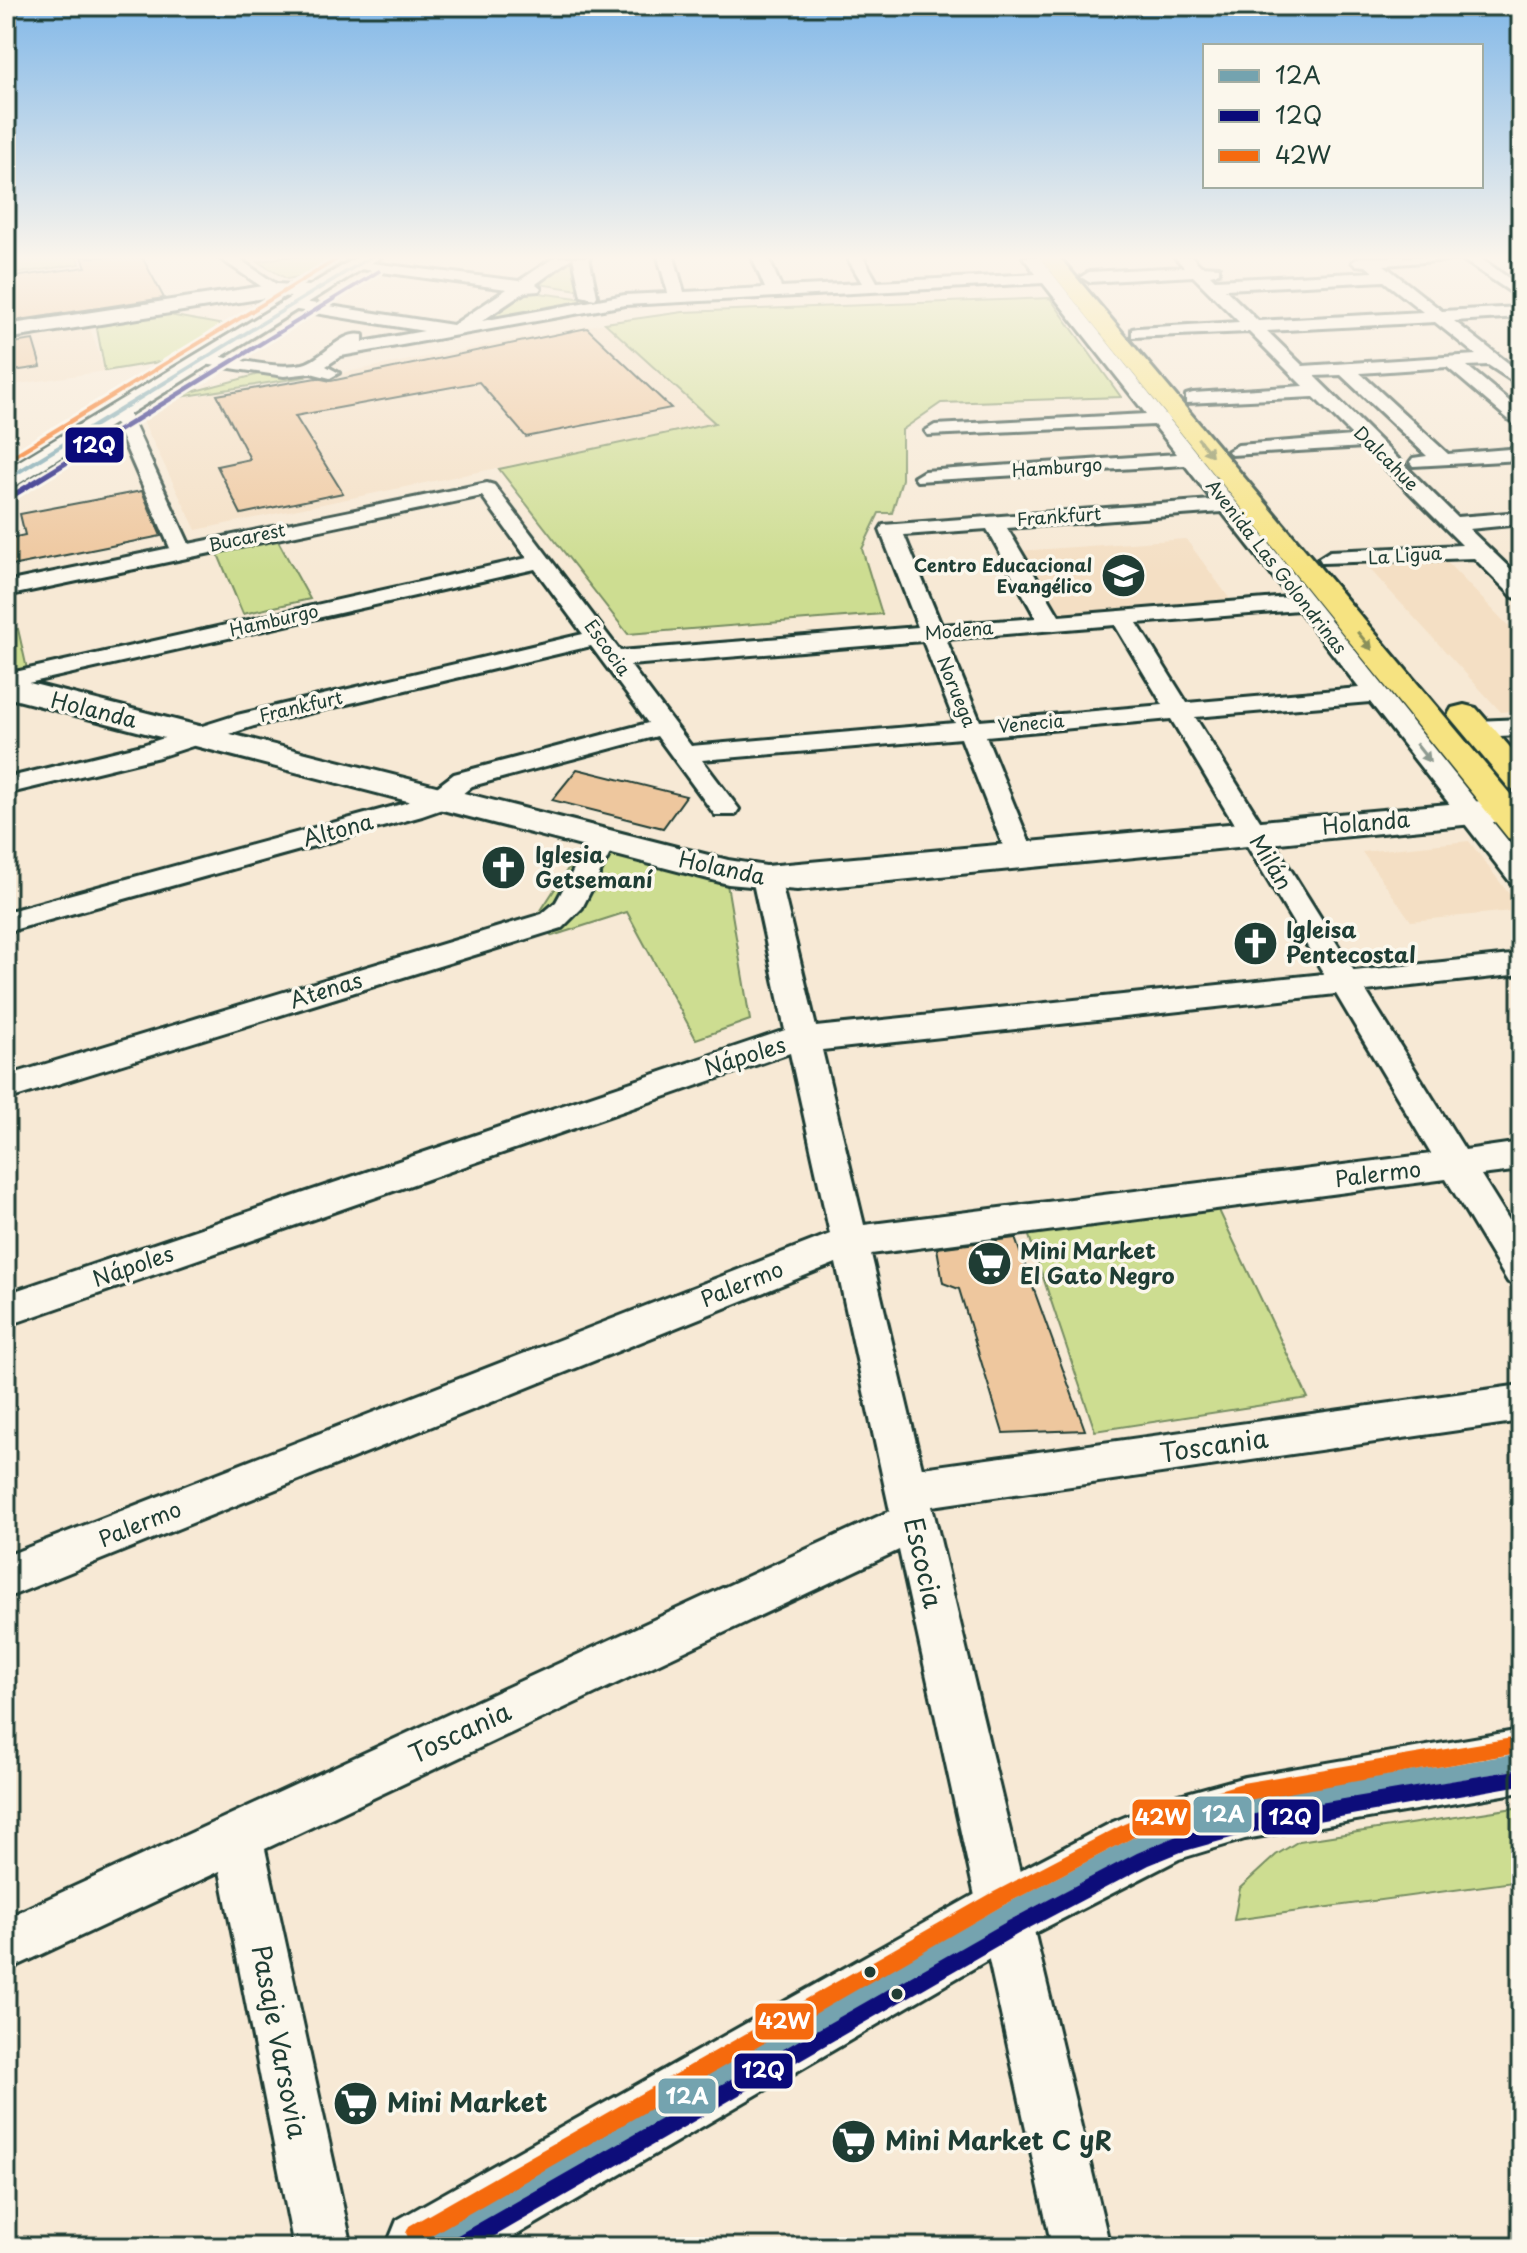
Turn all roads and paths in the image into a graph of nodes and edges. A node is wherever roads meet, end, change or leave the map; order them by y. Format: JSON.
{"nodes":[{"id":1,"x":199,"y":362,"type":"edge"},
{"id":2,"x":225,"y":362,"type":"edge"},
{"id":3,"x":321,"y":362,"type":"edge"},
{"id":4,"x":1117,"y":362,"type":"edge"},
{"id":5,"x":1129,"y":362,"type":"edge"},
{"id":6,"x":1162,"y":362,"type":"edge"},
{"id":7,"x":1289,"y":362,"type":"edge"},
{"id":8,"x":1449,"y":362,"type":"edge"},
{"id":9,"x":1451,"y":362,"type":"edge"},
{"id":10,"x":1496,"y":362,"type":"edge"},
{"id":11,"x":311,"y":368,"type":"junction"},
{"id":12,"x":1345,"y":369,"type":"junction"},
{"id":13,"x":1299,"y":372,"type":"junction"},
{"id":14,"x":330,"y":373,"type":"dead end"},
{"id":15,"x":1519,"y":379,"type":"edge"},
{"id":16,"x":1475,"y":382,"type":"junction"},
{"id":17,"x":1318,"y":391,"type":"junction"},
{"id":18,"x":1193,"y":399,"type":"junction"},
{"id":19,"x":119,"y":411,"type":"junction"},
{"id":20,"x":1159,"y":419,"type":"junction"},
{"id":21,"x":1521,"y":420,"type":"edge"},
{"id":22,"x":935,"y":431,"type":"dead end"},
{"id":23,"x":1369,"y":441,"type":"junction"},
{"id":24,"x":1238,"y":451,"type":"junction"},
{"id":25,"x":1521,"y":454,"type":"edge"},
{"id":26,"x":1191,"y":459,"type":"junction"},
{"id":27,"x":1443,"y":460,"type":"junction"},
{"id":28,"x":1392,"y":464,"type":"junction"},
{"id":29,"x":924,"y":477,"type":"dead end"},
{"id":30,"x":6,"y":480,"type":"edge"},
{"id":31,"x":487,"y":489,"type":"joint"},
{"id":32,"x":1227,"y":505,"type":"junction"},
{"id":33,"x":1287,"y":508,"type":"dead end"},
{"id":34,"x":1521,"y":518,"type":"edge"},
{"id":35,"x":993,"y":521,"type":"junction"},
{"id":36,"x":1452,"y":524,"type":"junction"},
{"id":37,"x":892,"y":529,"type":"joint"},
{"id":38,"x":1320,"y":547,"type":"joint"},
{"id":39,"x":1479,"y":551,"type":"junction"},
{"id":40,"x":182,"y":552,"type":"junction"},
{"id":41,"x":542,"y":561,"type":"junction"},
{"id":42,"x":6,"y":589,"type":"edge"},
{"id":43,"x":1521,"y":592,"type":"edge"},
{"id":44,"x":1304,"y":603,"type":"junction"},
{"id":45,"x":1122,"y":618,"type":"junction"},
{"id":46,"x":1051,"y":623,"type":"junction"},
{"id":47,"x":932,"y":633,"type":"junction"},
{"id":48,"x":598,"y":637,"type":"junction"},
{"id":49,"x":614,"y":659,"type":"junction"},
{"id":50,"x":6,"y":681,"type":"edge"},
{"id":51,"x":6,"y":687,"type":"edge"},
{"id":52,"x":1376,"y":694,"type":"junction"},
{"id":53,"x":1423,"y":710,"type":"junction"},
{"id":54,"x":1179,"y":711,"type":"junction"},
{"id":55,"x":664,"y":726,"type":"junction"},
{"id":56,"x":1521,"y":727,"type":"edge"},
{"id":57,"x":971,"y":729,"type":"junction"},
{"id":58,"x":1476,"y":729,"type":"junction"},
{"id":59,"x":195,"y":736,"type":"junction"},
{"id":60,"x":685,"y":754,"type":"junction"},
{"id":61,"x":6,"y":786,"type":"edge"},
{"id":62,"x":440,"y":798,"type":"junction"},
{"id":63,"x":725,"y":809,"type":"dead end"},
{"id":64,"x":1507,"y":809,"type":"edge"},
{"id":65,"x":1254,"y":834,"type":"junction"},
{"id":66,"x":603,"y":840,"type":"junction"},
{"id":67,"x":1021,"y":856,"type":"junction"},
{"id":68,"x":1521,"y":876,"type":"edge"},
{"id":69,"x":766,"y":878,"type":"junction"},
{"id":70,"x":6,"y":922,"type":"edge"},
{"id":71,"x":1521,"y":964,"type":"edge"},
{"id":72,"x":1344,"y":982,"type":"junction"},
{"id":73,"x":802,"y":1039,"type":"junction"},
{"id":74,"x":6,"y":1088,"type":"edge"},
{"id":75,"x":1521,"y":1156,"type":"edge"},
{"id":76,"x":1455,"y":1164,"type":"junction"},
{"id":77,"x":849,"y":1242,"type":"junction"},
{"id":78,"x":1521,"y":1271,"type":"edge"},
{"id":79,"x":6,"y":1310,"type":"edge"},
{"id":80,"x":1521,"y":1403,"type":"edge"},
{"id":81,"x":910,"y":1506,"type":"junction"},
{"id":82,"x":6,"y":1577,"type":"edge"},
{"id":83,"x":1521,"y":1761,"type":"edge"},
{"id":84,"x":238,"y":1836,"type":"junction"},
{"id":85,"x":1004,"y":1914,"type":"junction"},
{"id":86,"x":6,"y":1945,"type":"edge"},
{"id":87,"x":323,"y":2247,"type":"edge"},
{"id":88,"x":424,"y":2247,"type":"edge"},
{"id":89,"x":1081,"y":2247,"type":"edge"}],
"edges":[{"from":1,"to":19,"type":"street"},
{"from":2,"to":11,"type":"street"},
{"from":3,"to":11,"type":"street"},
{"from":4,"to":20,"type":"street","name":"Avenida Las Golondrinas"},
{"from":5,"to":53,"type":"main road","name":"Avenida Las Golondrinas","one_way":true},
{"from":6,"to":18,"type":"main road","name":"Avenida Las Golondrinas"},
{"from":7,"to":13,"type":"street","name":"Dalcahue"},
{"from":8,"to":12,"type":"street"},
{"from":9,"to":16,"type":"street"},
{"from":10,"to":15,"type":"street"},
{"from":11,"to":14,"type":"street"},
{"from":12,"to":13,"type":"street"},
{"from":12,"to":27,"type":"street","name":"Dalcahue"},
{"from":13,"to":17,"type":"street","name":"Dalcahue"},
{"from":15,"to":16,"type":"street"},
{"from":16,"to":21,"type":"street"},
{"from":17,"to":18,"type":"street"},
{"from":17,"to":23,"type":"street","name":"Dalcahue"},
{"from":18,"to":24,"type":"main road","name":"Avenida Las Golondrinas"},
{"from":19,"to":30,"type":"street"},
{"from":19,"to":40,"type":"street"},
{"from":20,"to":22,"type":"street"},
{"from":20,"to":26,"type":"street","name":"Avenida Las Golondrinas"},
{"from":23,"to":24,"type":"street"},
{"from":23,"to":28,"type":"street","name":"Dalcahue"},
{"from":24,"to":33,"type":"main road","name":"Avenida Las Golondrinas"},
{"from":25,"to":27,"type":"street"},
{"from":26,"to":29,"type":"street","name":"Hamburgo"},
{"from":26,"to":32,"type":"street","name":"Avenida Las Golondrinas"},
{"from":27,"to":28,"type":"street"},
{"from":28,"to":36,"type":"street","name":"Dalcahue"},
{"from":31,"to":40,"type":"street","name":"Bucarest"},
{"from":31,"to":41,"type":"street","name":"Escocia"},
{"from":32,"to":35,"type":"street","name":"Frankfurt"},
{"from":32,"to":44,"type":"street","name":"Avenida Las Golondrinas"},
{"from":34,"to":36,"type":"street"},
{"from":35,"to":37,"type":"street","name":"Frankfurt"},
{"from":35,"to":46,"type":"street"},
{"from":36,"to":39,"type":"street","name":"Dalcahue"},
{"from":37,"to":47,"type":"street","name":"Noruega"},
{"from":38,"to":39,"type":"street","name":"La Ligua"},
{"from":38,"to":58,"type":"main road","name":"Avenida Las Golondrinas"},
{"from":39,"to":43,"type":"street","name":"Dalcahue"},
{"from":40,"to":42,"type":"street","name":"Bucarest"},
{"from":41,"to":48,"type":"street","name":"Escocia"},
{"from":41,"to":50,"type":"street","name":"Hamburgo"},
{"from":44,"to":45,"type":"street","name":"Modena"},
{"from":44,"to":52,"type":"street","name":"Avenida Las Golondrinas"},
{"from":45,"to":46,"type":"street","name":"Modena"},
{"from":45,"to":54,"type":"street","name":"Milán"},
{"from":46,"to":47,"type":"street","name":"Modena"},
{"from":47,"to":49,"type":"street","name":"Modena"},
{"from":47,"to":57,"type":"street","name":"Noruega"},
{"from":48,"to":49,"type":"street","name":"Escocia"},
{"from":48,"to":59,"type":"street","name":"Frankfurt"},
{"from":49,"to":55,"type":"street","name":"Escocia"},
{"from":51,"to":59,"type":"street","name":"Holanda"},
{"from":52,"to":54,"type":"street","name":"Venecia"},
{"from":52,"to":64,"type":"street","name":"Avenida Las Golondrinas","one_way":true},
{"from":53,"to":58,"type":"main road"},
{"from":53,"to":64,"type":"main road","name":"Avenida Las Golondrinas"},
{"from":54,"to":57,"type":"street","name":"Venecia"},
{"from":54,"to":65,"type":"street","name":"Milán"},
{"from":55,"to":60,"type":"street","name":"Escocia"},
{"from":55,"to":62,"type":"street","name":"Altona"},
{"from":56,"to":58,"type":"street"},
{"from":57,"to":60,"type":"street","name":"Venecia"},
{"from":57,"to":67,"type":"street","name":"Noruega"},
{"from":58,"to":64,"type":"main road","name":"Avenida Las Golondrinas"},
{"from":59,"to":61,"type":"street","name":"Frankfurt"},
{"from":59,"to":62,"type":"street","name":"Holanda"},
{"from":60,"to":63,"type":"street","name":"Escocia"},
{"from":62,"to":66,"type":"street","name":"Holanda"},
{"from":62,"to":70,"type":"street","name":"Altona"},
{"from":64,"to":65,"type":"street","name":"Holanda"},
{"from":64,"to":68,"type":"street","name":"Avenida Las Golondrinas"},
{"from":65,"to":67,"type":"street","name":"Holanda"},
{"from":65,"to":72,"type":"street","name":"Milán"},
{"from":66,"to":69,"type":"street","name":"Holanda"},
{"from":66,"to":74,"type":"street","name":"Atenas"},
{"from":67,"to":69,"type":"street","name":"Holanda"},
{"from":69,"to":73,"type":"street","name":"Escocia"},
{"from":71,"to":72,"type":"street","name":"Nápoles"},
{"from":72,"to":73,"type":"street","name":"Nápoles"},
{"from":72,"to":76,"type":"street","name":"Milán"},
{"from":73,"to":77,"type":"street","name":"Escocia"},
{"from":73,"to":79,"type":"street","name":"Nápoles"},
{"from":75,"to":76,"type":"street","name":"Palermo"},
{"from":76,"to":77,"type":"street","name":"Palermo"},
{"from":76,"to":78,"type":"street","name":"Milán"},
{"from":77,"to":81,"type":"street","name":"Escocia"},
{"from":77,"to":82,"type":"street","name":"Palermo"},
{"from":80,"to":81,"type":"street","name":"Toscania"},
{"from":81,"to":84,"type":"street","name":"Toscania"},
{"from":81,"to":85,"type":"street","name":"Escocia"},
{"from":83,"to":85,"type":"street"},
{"from":84,"to":86,"type":"street","name":"Toscania"},
{"from":84,"to":87,"type":"street","name":"Pasaje Varsovia"},
{"from":85,"to":88,"type":"street"},
{"from":85,"to":89,"type":"street","name":"Escocia"}]}
